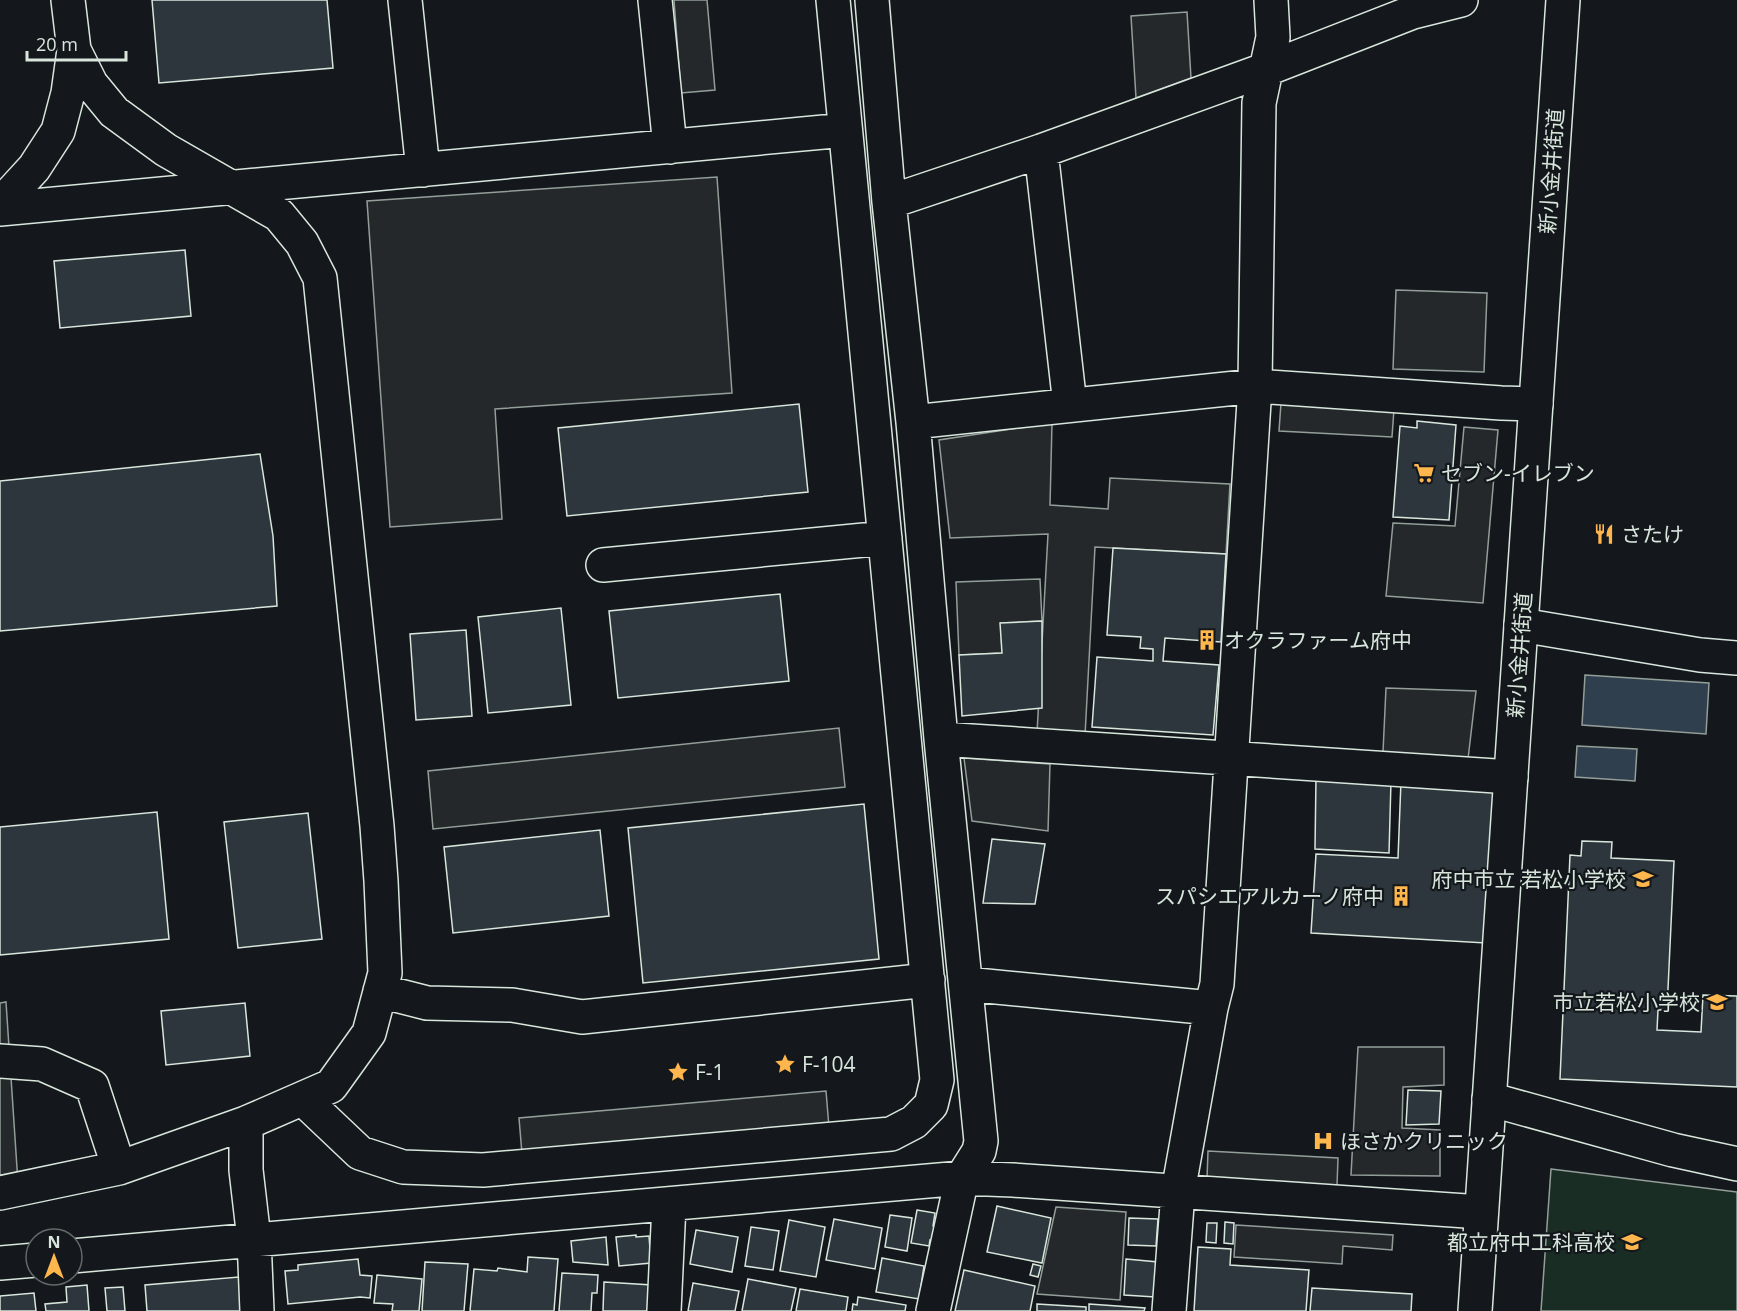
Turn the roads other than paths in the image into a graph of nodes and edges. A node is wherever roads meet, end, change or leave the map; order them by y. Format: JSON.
{"nodes":[{"id":1,"x":68,"y":0,"type":"edge"},
{"id":2,"x":405,"y":0,"type":"edge"},
{"id":3,"x":655,"y":0,"type":"edge"},
{"id":4,"x":833,"y":0,"type":"edge"},
{"id":5,"x":872,"y":0,"type":"edge"},
{"id":6,"x":1271,"y":0,"type":"edge"},
{"id":7,"x":1461,"y":0,"type":"edge"},
{"id":8,"x":1563,"y":0,"type":"edge"},
{"id":9,"x":74,"y":50,"type":"junction"},
{"id":10,"x":1267,"y":69,"type":"junction"},
{"id":11,"x":845,"y":130,"type":"junction"},
{"id":12,"x":670,"y":147,"type":"junction"},
{"id":13,"x":1041,"y":151,"type":"junction"},
{"id":14,"x":423,"y":170,"type":"junction"},
{"id":15,"x":231,"y":187,"type":"junction"},
{"id":16,"x":889,"y":202,"type":"junction"},
{"id":17,"x":0,"y":207,"type":"edge"},
{"id":18,"x":1255,"y":386,"type":"junction"},
{"id":19,"x":1536,"y":404,"type":"junction"},
{"id":20,"x":1070,"y":405,"type":"junction"},
{"id":21,"x":913,"y":422,"type":"junction"},
{"id":22,"x":885,"y":538,"type":"junction"},
{"id":23,"x":603,"y":565,"type":"dead end"},
{"id":24,"x":1521,"y":625,"type":"junction"},
{"id":25,"x":1737,"y":658,"type":"edge"},
{"id":26,"x":940,"y":738,"type":"junction"},
{"id":27,"x":1230,"y":759,"type":"junction"},
{"id":28,"x":1511,"y":777,"type":"junction"},
{"id":29,"x":928,"y":980,"type":"junction"},
{"id":30,"x":966,"y":984,"type":"junction"},
{"id":31,"x":380,"y":991,"type":"junction"},
{"id":32,"x":1211,"y":1008,"type":"junction"},
{"id":33,"x":0,"y":1061,"type":"edge"},
{"id":34,"x":303,"y":1098,"type":"junction"},
{"id":35,"x":1489,"y":1098,"type":"junction"},
{"id":36,"x":246,"y":1123,"type":"junction"},
{"id":37,"x":1737,"y":1164,"type":"edge"},
{"id":38,"x":119,"y":1168,"type":"junction"},
{"id":39,"x":962,"y":1178,"type":"junction"},
{"id":40,"x":1178,"y":1192,"type":"junction"},
{"id":41,"x":0,"y":1193,"type":"edge"},
{"id":42,"x":669,"y":1205,"type":"junction"},
{"id":43,"x":1481,"y":1212,"type":"junction"},
{"id":44,"x":254,"y":1239,"type":"junction"},
{"id":45,"x":84,"y":1255,"type":"edge"},
{"id":46,"x":24,"y":1261,"type":"edge"},
{"id":47,"x":0,"y":1263,"type":"edge"},
{"id":48,"x":257,"y":1311,"type":"edge"},
{"id":49,"x":664,"y":1311,"type":"edge"},
{"id":50,"x":933,"y":1311,"type":"edge"},
{"id":51,"x":1169,"y":1311,"type":"edge"},
{"id":52,"x":1474,"y":1311,"type":"edge"}],
"edges":[{"from":1,"to":9,"type":"street"},
{"from":2,"to":14,"type":"street"},
{"from":3,"to":12,"type":"street"},
{"from":4,"to":11,"type":"street"},
{"from":5,"to":16,"type":"street"},
{"from":6,"to":10,"type":"street"},
{"from":7,"to":10,"type":"street"},
{"from":8,"to":19,"type":"street","name":"新小金井街道"},
{"from":9,"to":15,"type":"street"},
{"from":9,"to":17,"type":"street"},
{"from":10,"to":13,"type":"street"},
{"from":10,"to":18,"type":"street"},
{"from":11,"to":12,"type":"street"},
{"from":11,"to":22,"type":"street"},
{"from":12,"to":14,"type":"street"},
{"from":13,"to":16,"type":"street"},
{"from":13,"to":20,"type":"street"},
{"from":14,"to":15,"type":"street"},
{"from":15,"to":17,"type":"street"},
{"from":15,"to":31,"type":"street"},
{"from":16,"to":21,"type":"street"},
{"from":18,"to":19,"type":"street"},
{"from":18,"to":20,"type":"street"},
{"from":18,"to":27,"type":"street"},
{"from":19,"to":24,"type":"street","name":"新小金井街道"},
{"from":20,"to":21,"type":"street"},
{"from":21,"to":26,"type":"street"},
{"from":22,"to":23,"type":"street"},
{"from":22,"to":29,"type":"street"},
{"from":24,"to":25,"type":"street"},
{"from":24,"to":28,"type":"street","name":"新小金井街道"},
{"from":26,"to":27,"type":"street"},
{"from":26,"to":30,"type":"street"},
{"from":27,"to":28,"type":"street"},
{"from":27,"to":32,"type":"street"},
{"from":28,"to":35,"type":"street","name":"新小金井街道"},
{"from":29,"to":31,"type":"street"},
{"from":29,"to":34,"type":"street"},
{"from":30,"to":32,"type":"street"},
{"from":30,"to":39,"type":"street"},
{"from":31,"to":34,"type":"street"},
{"from":32,"to":40,"type":"street"},
{"from":33,"to":38,"type":"street"},
{"from":34,"to":36,"type":"street"},
{"from":35,"to":37,"type":"street"},
{"from":35,"to":43,"type":"street","name":"新小金井街道"},
{"from":36,"to":38,"type":"street"},
{"from":36,"to":44,"type":"street"},
{"from":38,"to":41,"type":"street"},
{"from":39,"to":40,"type":"street"},
{"from":39,"to":42,"type":"street"},
{"from":39,"to":50,"type":"street"},
{"from":40,"to":43,"type":"street"},
{"from":40,"to":51,"type":"street"},
{"from":42,"to":44,"type":"street"},
{"from":42,"to":49,"type":"street"},
{"from":43,"to":52,"type":"street","name":"新小金井街道"},
{"from":44,"to":45,"type":"street"},
{"from":44,"to":48,"type":"street"},
{"from":46,"to":47,"type":"street"}]}
